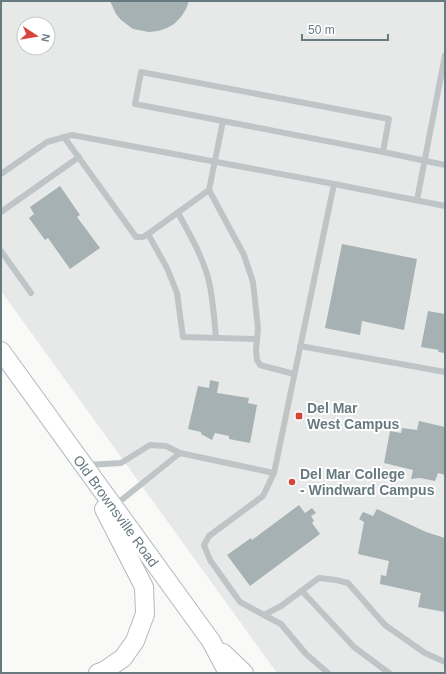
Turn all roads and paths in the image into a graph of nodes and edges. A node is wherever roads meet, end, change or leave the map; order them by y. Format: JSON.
{"nodes":[{"id":1,"x":445,"y":55,"type":"edge"},
{"id":2,"x":223,"y":121,"type":"junction"},
{"id":3,"x":64,"y":137,"type":"junction"},
{"id":4,"x":383,"y":152,"type":"junction"},
{"id":5,"x":79,"y":157,"type":"junction"},
{"id":6,"x":424,"y":161,"type":"junction"},
{"id":7,"x":214,"y":162,"type":"junction"},
{"id":8,"x":445,"y":165,"type":"edge"},
{"id":9,"x":1,"y":174,"type":"edge"},
{"id":10,"x":334,"y":184,"type":"junction"},
{"id":11,"x":209,"y":190,"type":"junction"},
{"id":12,"x":417,"y":200,"type":"junction"},
{"id":13,"x":445,"y":206,"type":"edge"},
{"id":14,"x":1,"y":212,"type":"edge"},
{"id":15,"x":178,"y":213,"type":"junction"},
{"id":16,"x":148,"y":234,"type":"junction"},
{"id":17,"x":1,"y":251,"type":"edge"},
{"id":18,"x":32,"y":293,"type":"dead end"},
{"id":19,"x":216,"y":338,"type":"junction"},
{"id":20,"x":257,"y":339,"type":"junction"},
{"id":21,"x":300,"y":346,"type":"junction"},
{"id":22,"x":1,"y":351,"type":"edge"},
{"id":23,"x":445,"y":372,"type":"edge"},
{"id":24,"x":294,"y":374,"type":"junction"},
{"id":25,"x":180,"y":454,"type":"junction"},
{"id":26,"x":83,"y":465,"type":"junction"},
{"id":27,"x":274,"y":473,"type":"junction"},
{"id":28,"x":113,"y":507,"type":"junction"},
{"id":29,"x":302,"y":591,"type":"junction"},
{"id":30,"x":264,"y":615,"type":"junction"},
{"id":31,"x":211,"y":641,"type":"junction"},
{"id":32,"x":445,"y":662,"type":"edge"},
{"id":33,"x":98,"y":673,"type":"edge"},
{"id":34,"x":228,"y":673,"type":"edge"},
{"id":35,"x":244,"y":673,"type":"edge"},
{"id":36,"x":328,"y":673,"type":"edge"},
{"id":37,"x":389,"y":673,"type":"edge"}],
"edges":[{"from":1,"to":6,"type":"lane"},
{"from":2,"to":4,"type":"lane"},
{"from":2,"to":4,"type":"lane"},
{"from":2,"to":7,"type":"lane"},
{"from":3,"to":5,"type":"lane"},
{"from":3,"to":7,"type":"lane"},
{"from":3,"to":9,"type":"lane"},
{"from":4,"to":6,"type":"lane"},
{"from":5,"to":14,"type":"lane"},
{"from":5,"to":16,"type":"lane"},
{"from":6,"to":8,"type":"lane"},
{"from":6,"to":12,"type":"lane"},
{"from":7,"to":10,"type":"lane"},
{"from":7,"to":11,"type":"lane"},
{"from":10,"to":12,"type":"lane"},
{"from":10,"to":21,"type":"lane"},
{"from":11,"to":15,"type":"lane"},
{"from":11,"to":20,"type":"lane"},
{"from":12,"to":13,"type":"lane"},
{"from":15,"to":16,"type":"lane"},
{"from":15,"to":19,"type":"lane"},
{"from":16,"to":19,"type":"lane"},
{"from":17,"to":18,"type":"lane"},
{"from":19,"to":20,"type":"lane"},
{"from":20,"to":24,"type":"lane"},
{"from":21,"to":23,"type":"lane"},
{"from":21,"to":24,"type":"lane"},
{"from":22,"to":26,"type":"main road","name":"Old Brownsville Road"},
{"from":24,"to":27,"type":"lane"},
{"from":25,"to":26,"type":"lane"},
{"from":25,"to":27,"type":"lane"},
{"from":25,"to":28,"type":"lane"},
{"from":26,"to":28,"type":"main road","name":"Old Brownsville Road"},
{"from":26,"to":33,"type":"main road"},
{"from":27,"to":30,"type":"lane"},
{"from":28,"to":31,"type":"main road","name":"Old Brownsville Road"},
{"from":29,"to":30,"type":"lane"},
{"from":29,"to":32,"type":"lane"},
{"from":29,"to":37,"type":"lane"},
{"from":30,"to":36,"type":"lane"},
{"from":31,"to":34,"type":"main road","name":"Old Brownsville Road"},
{"from":31,"to":35,"type":"main road"}]}
